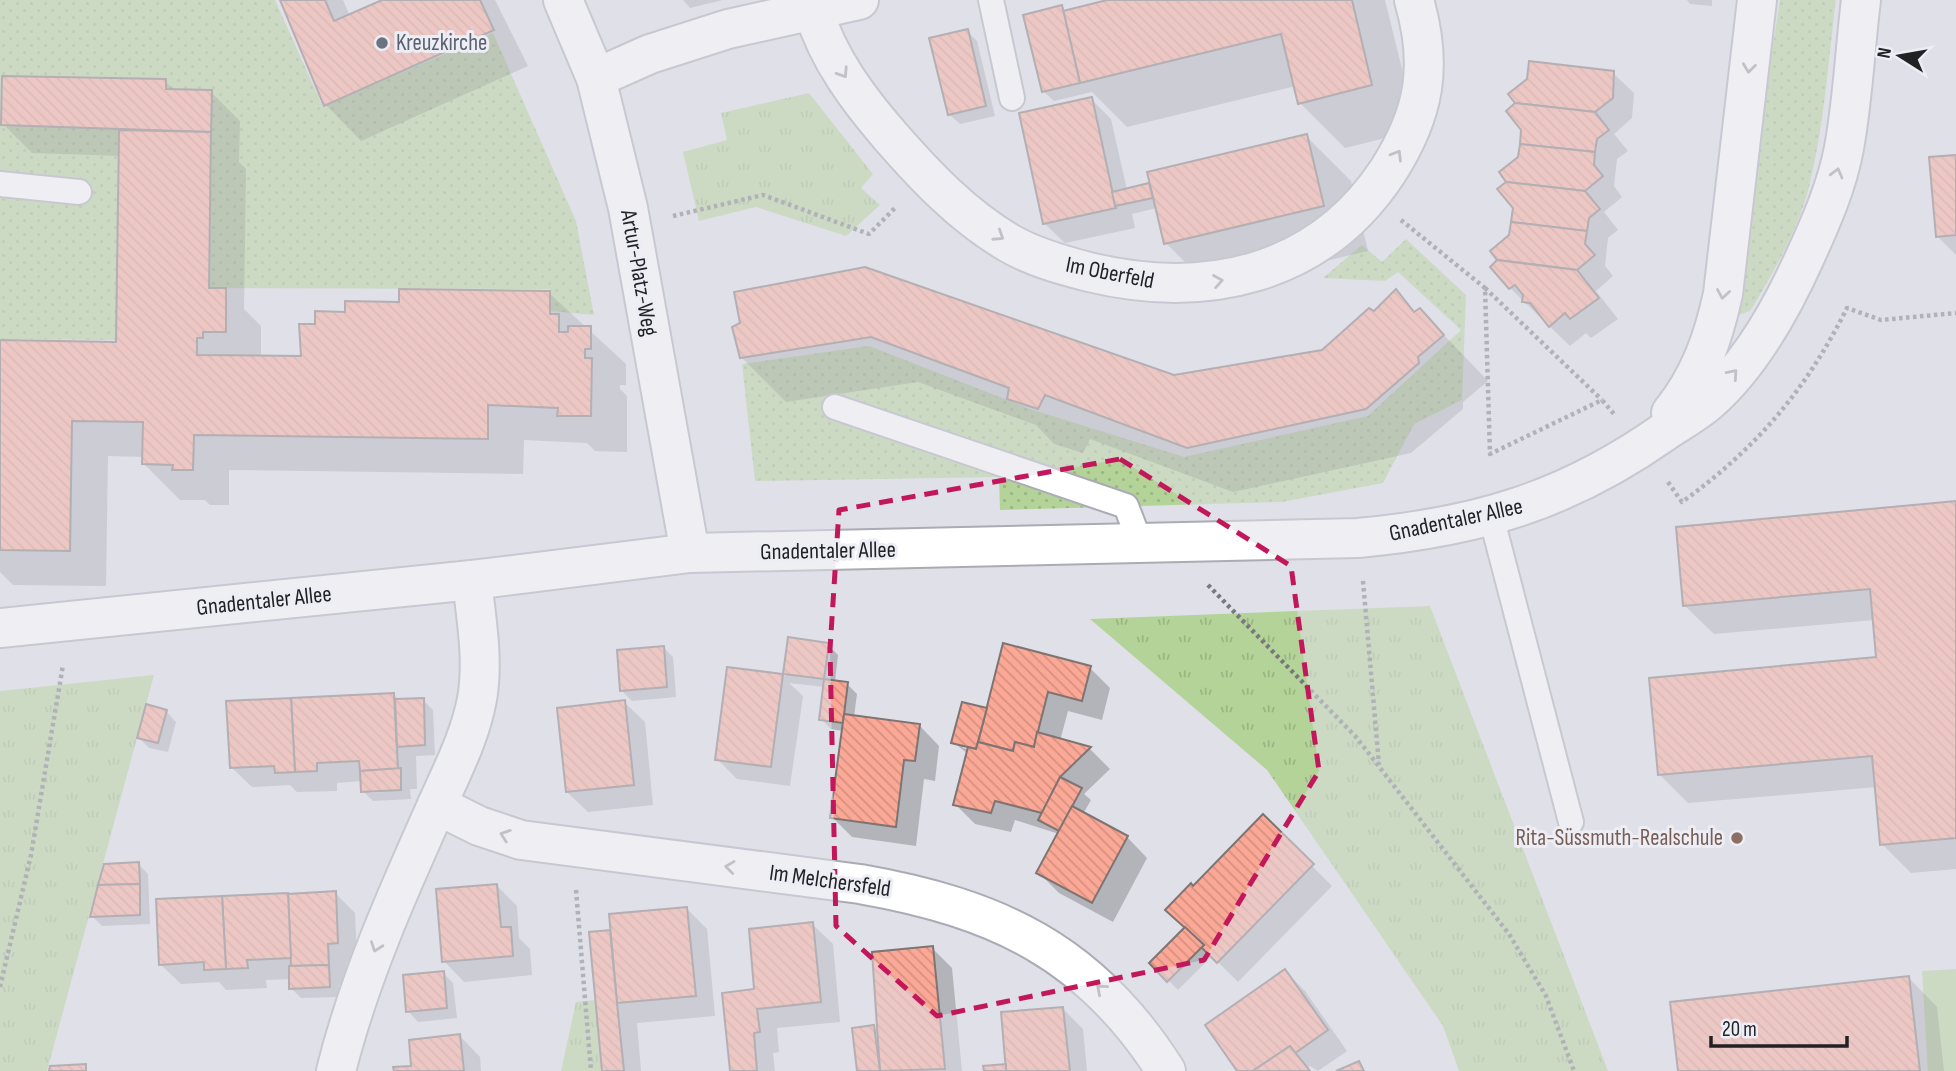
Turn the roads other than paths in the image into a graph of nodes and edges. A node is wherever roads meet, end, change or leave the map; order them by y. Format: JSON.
{"nodes":[{"id":1,"x":563,"y":0,"type":"edge"},
{"id":2,"x":859,"y":0,"type":"edge"},
{"id":3,"x":991,"y":0,"type":"edge"},
{"id":4,"x":1414,"y":0,"type":"edge"},
{"id":5,"x":1757,"y":0,"type":"edge"},
{"id":6,"x":1861,"y":0,"type":"edge"},
{"id":7,"x":814,"y":12,"type":"junction"},
{"id":8,"x":596,"y":78,"type":"junction"},
{"id":9,"x":1012,"y":98,"type":"dead end"},
{"id":10,"x":0,"y":184,"type":"edge"},
{"id":11,"x":79,"y":192,"type":"dead end"},
{"id":12,"x":835,"y":407,"type":"dead end"},
{"id":13,"x":1643,"y":447,"type":"junction"},
{"id":14,"x":1491,"y":516,"type":"junction"},
{"id":15,"x":1155,"y":545,"type":"junction"},
{"id":16,"x":690,"y":553,"type":"junction"},
{"id":17,"x":472,"y":580,"type":"junction"},
{"id":18,"x":0,"y":628,"type":"edge"},
{"id":19,"x":437,"y":806,"type":"junction"},
{"id":20,"x":1571,"y":822,"type":"dead end"},
{"id":21,"x":336,"y":1071,"type":"edge"},
{"id":22,"x":1166,"y":1071,"type":"edge"}],
"edges":[{"from":1,"to":8,"type":"street","name":"Artur-Platz-Weg"},
{"from":2,"to":7,"type":"street"},
{"from":3,"to":9,"type":"lane"},
{"from":7,"to":4,"type":"street","name":"Im Oberfeld","one_way":true},
{"from":5,"to":13,"type":"street","name":"Gnadentaler Allee","one_way":true},
{"from":13,"to":6,"type":"street","name":"Gnadentaler Allee","one_way":true},
{"from":7,"to":8,"type":"street"},
{"from":8,"to":16,"type":"street","name":"Artur-Platz-Weg"},
{"from":10,"to":11,"type":"lane"},
{"from":12,"to":15,"type":"lane"},
{"from":13,"to":14,"type":"street","name":"Gnadentaler Allee"},
{"from":14,"to":15,"type":"street","name":"Gnadentaler Allee"},
{"from":14,"to":20,"type":"lane"},
{"from":15,"to":16,"type":"street","name":"Gnadentaler Allee"},
{"from":16,"to":17,"type":"street","name":"Gnadentaler Allee"},
{"from":17,"to":18,"type":"street","name":"Gnadentaler Allee"},
{"from":17,"to":19,"type":"street"},
{"from":19,"to":21,"type":"street","one_way":true},
{"from":22,"to":19,"type":"street","name":"Im Melchersfeld","one_way":true}]}
